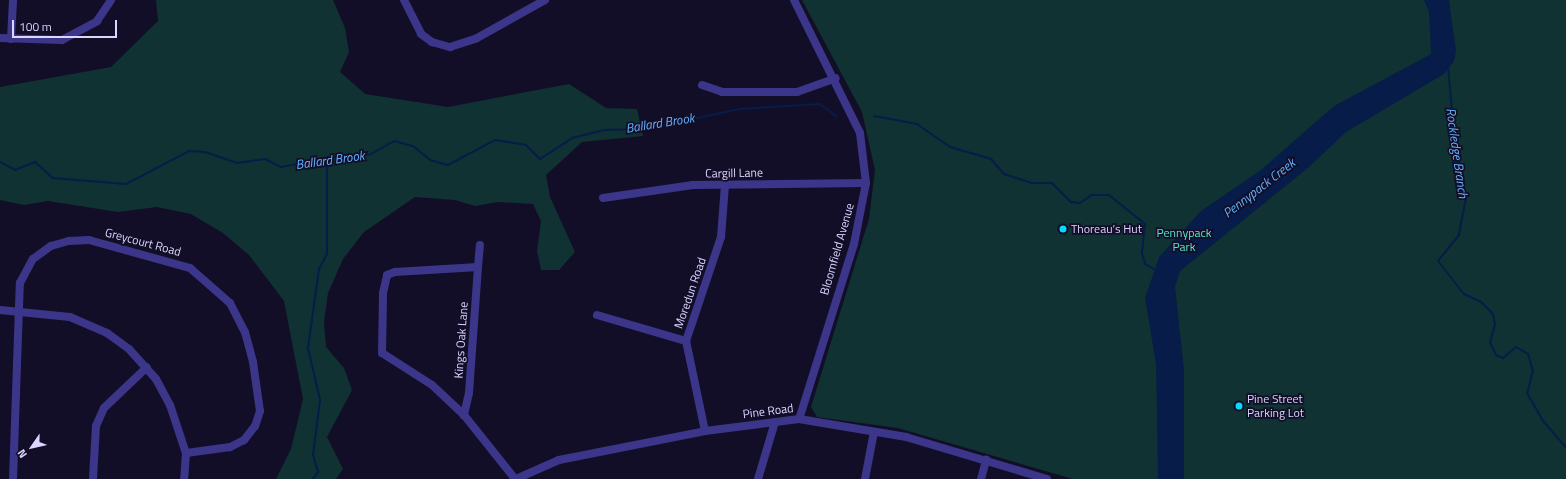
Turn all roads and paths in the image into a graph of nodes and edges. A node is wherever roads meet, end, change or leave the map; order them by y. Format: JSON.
{"nodes":[{"id":1,"x":13,"y":0,"type":"edge"},
{"id":2,"x":111,"y":0,"type":"edge"},
{"id":3,"x":404,"y":0,"type":"edge"},
{"id":4,"x":545,"y":0,"type":"edge"},
{"id":5,"x":794,"y":0,"type":"edge"},
{"id":6,"x":534,"y":3,"type":"edge"},
{"id":7,"x":0,"y":38,"type":"edge"},
{"id":8,"x":11,"y":39,"type":"junction"},
{"id":9,"x":836,"y":78,"type":"junction"},
{"id":10,"x":702,"y":85,"type":"dead end"},
{"id":11,"x":866,"y":183,"type":"junction"},
{"id":12,"x":725,"y":185,"type":"junction"},
{"id":13,"x":602,"y":198,"type":"dead end"},
{"id":14,"x":480,"y":245,"type":"dead end"},
{"id":15,"x":478,"y":267,"type":"junction"},
{"id":16,"x":0,"y":310,"type":"edge"},
{"id":17,"x":20,"y":311,"type":"junction"},
{"id":18,"x":596,"y":315,"type":"dead end"},
{"id":19,"x":686,"y":341,"type":"junction"},
{"id":20,"x":147,"y":367,"type":"junction"},
{"id":21,"x":464,"y":415,"type":"junction"},
{"id":22,"x":798,"y":419,"type":"junction"},
{"id":23,"x":775,"y":422,"type":"junction"},
{"id":24,"x":705,"y":431,"type":"junction"},
{"id":25,"x":874,"y":432,"type":"junction"},
{"id":26,"x":186,"y":453,"type":"junction"},
{"id":27,"x":986,"y":460,"type":"junction"},
{"id":28,"x":13,"y":479,"type":"edge"},
{"id":29,"x":93,"y":479,"type":"edge"},
{"id":30,"x":184,"y":479,"type":"edge"},
{"id":31,"x":516,"y":479,"type":"edge"},
{"id":32,"x":758,"y":479,"type":"edge"},
{"id":33,"x":866,"y":479,"type":"edge"},
{"id":34,"x":981,"y":479,"type":"edge"},
{"id":35,"x":1047,"y":479,"type":"edge"}],
"edges":[{"from":1,"to":8,"type":"street"},
{"from":2,"to":8,"type":"street"},
{"from":3,"to":6,"type":"street"},
{"from":4,"to":6,"type":"street"},
{"from":5,"to":9,"type":"street","name":"Bloomfield Avenue"},
{"from":7,"to":8,"type":"street"},
{"from":9,"to":10,"type":"street"},
{"from":9,"to":11,"type":"street","name":"Bloomfield Avenue"},
{"from":11,"to":12,"type":"street","name":"Cargill Lane"},
{"from":11,"to":22,"type":"street","name":"Bloomfield Avenue"},
{"from":12,"to":13,"type":"street","name":"Cargill Lane"},
{"from":12,"to":19,"type":"street","name":"Moredun Road"},
{"from":14,"to":15,"type":"street","name":"Kings Oak Lane"},
{"from":15,"to":21,"type":"street","name":"Kings Oak Lane"},
{"from":15,"to":21,"type":"street"},
{"from":16,"to":17,"type":"street"},
{"from":17,"to":20,"type":"street"},
{"from":17,"to":26,"type":"street","name":"Greycourt Road"},
{"from":17,"to":28,"type":"street","name":"Greycourt Road"},
{"from":18,"to":19,"type":"street"},
{"from":19,"to":24,"type":"street","name":"Moredun Road"},
{"from":20,"to":26,"type":"street"},
{"from":20,"to":29,"type":"street"},
{"from":21,"to":31,"type":"street"},
{"from":22,"to":23,"type":"street","name":"Pine Road"},
{"from":22,"to":25,"type":"street","name":"Pine Road"},
{"from":23,"to":24,"type":"street","name":"Pine Road"},
{"from":23,"to":32,"type":"street"},
{"from":24,"to":31,"type":"street","name":"Pine Road"},
{"from":25,"to":27,"type":"street","name":"Pine Road"},
{"from":25,"to":33,"type":"street"},
{"from":26,"to":30,"type":"street"},
{"from":27,"to":34,"type":"street"},
{"from":27,"to":35,"type":"street","name":"Pine Road"}]}
